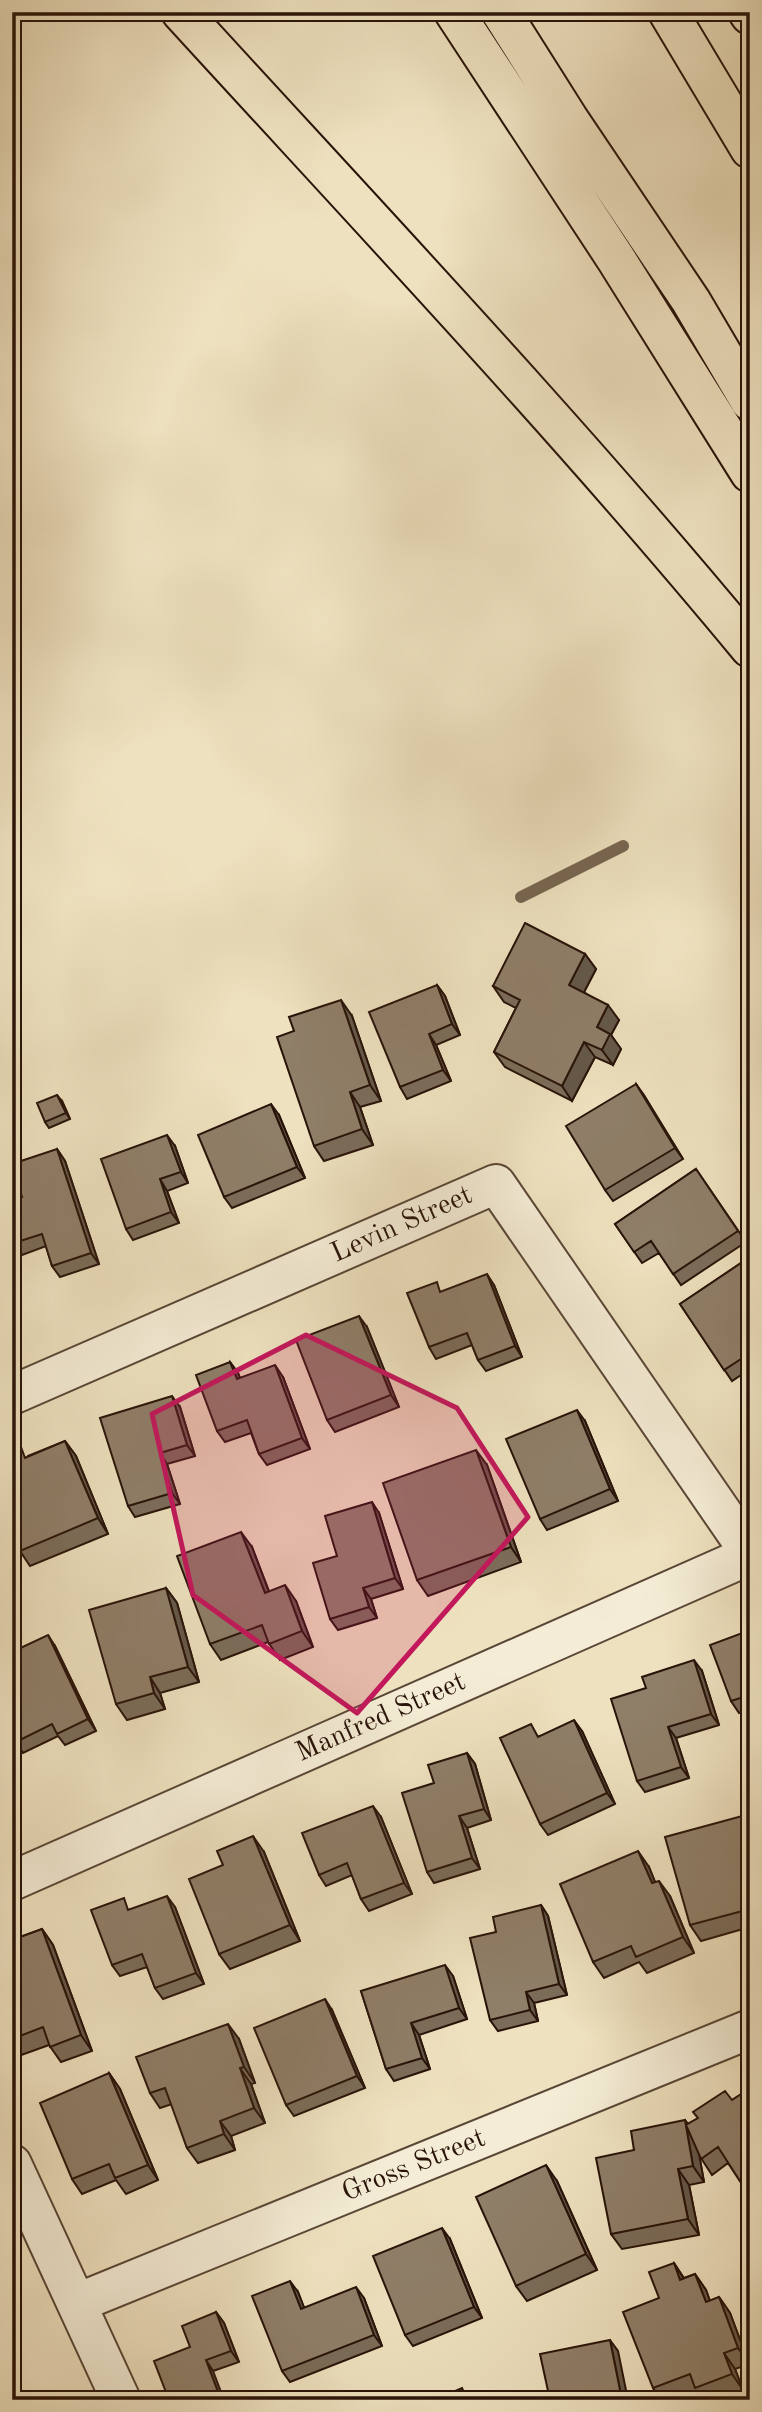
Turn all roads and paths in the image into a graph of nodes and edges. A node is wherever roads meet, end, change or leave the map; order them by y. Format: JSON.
{"nodes":[{"id":1,"x":181,"y":12,"type":"edge"},
{"id":2,"x":454,"y":12,"type":"edge"},
{"id":3,"x":501,"y":12,"type":"edge"},
{"id":4,"x":669,"y":15,"type":"edge"},
{"id":5,"x":750,"y":149,"type":"edge"},
{"id":6,"x":750,"y":401,"type":"edge"},
{"id":7,"x":750,"y":473,"type":"edge"},
{"id":8,"x":750,"y":648,"type":"edge"},
{"id":9,"x":12,"y":1395,"type":"edge"},
{"id":10,"x":750,"y":1554,"type":"edge"},
{"id":11,"x":12,"y":1881,"type":"edge"},
{"id":12,"x":750,"y":2029,"type":"edge"},
{"id":13,"x":12,"y":2164,"type":"edge"},
{"id":14,"x":77,"y":2303,"type":"junction"},
{"id":15,"x":121,"y":2400,"type":"edge"}],
"edges":[{"from":1,"to":8,"type":"highway"},
{"from":2,"to":7,"type":"highway"},
{"from":3,"to":6,"type":"highway"},
{"from":4,"to":5,"type":"highway"},
{"from":9,"to":10,"type":"street","name":"Levin Street"},
{"from":10,"to":11,"type":"street","name":"Manfred Street"},
{"from":12,"to":14,"type":"street","name":"Gross Street"},
{"from":13,"to":14,"type":"street"},
{"from":14,"to":15,"type":"street"}]}
